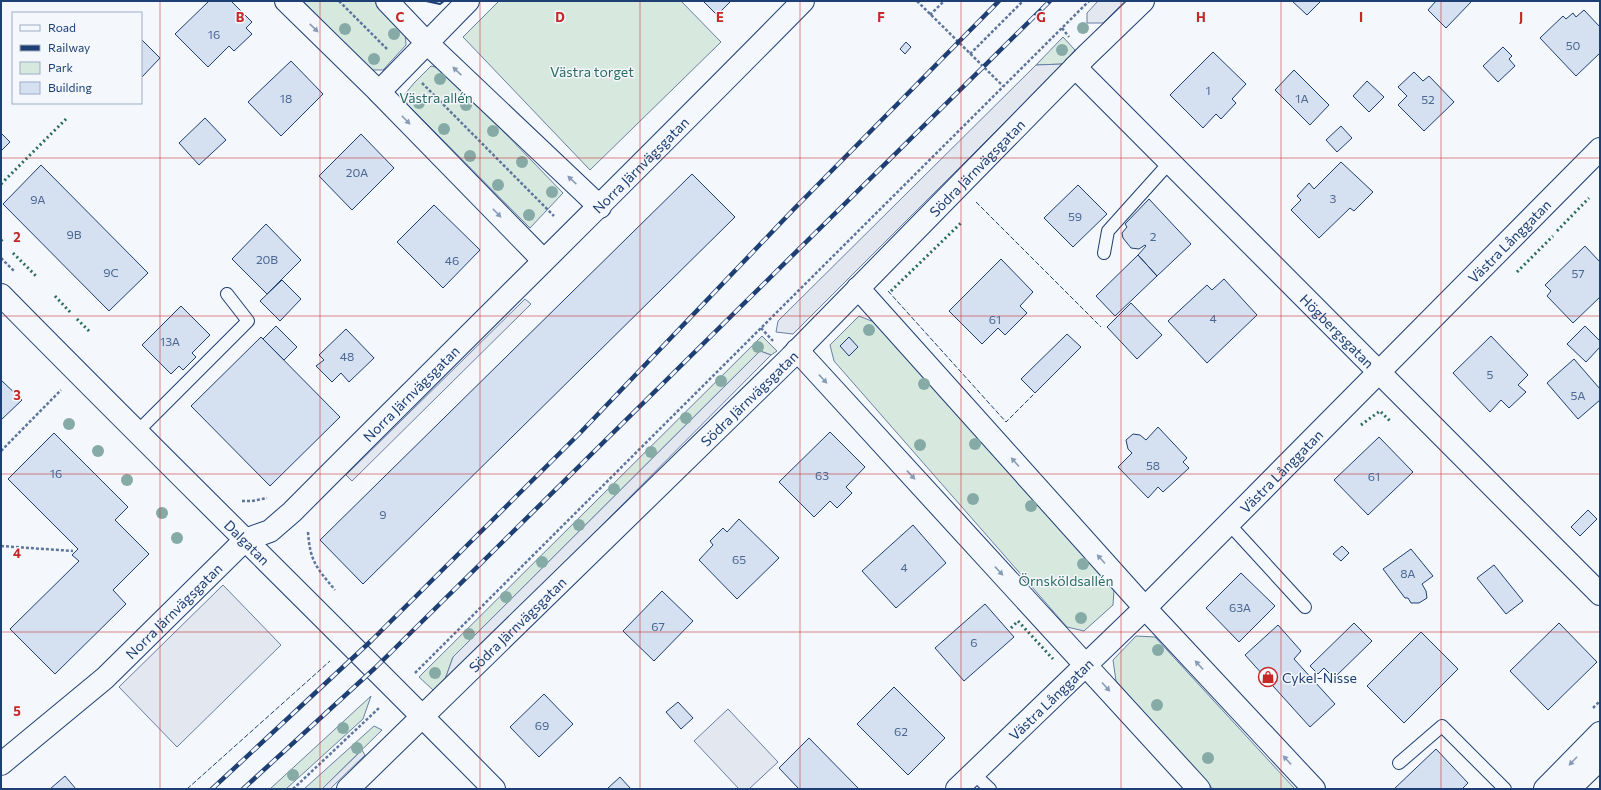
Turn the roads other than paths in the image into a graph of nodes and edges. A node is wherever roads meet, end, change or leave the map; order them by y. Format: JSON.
{"nodes":[{"id":1,"x":286,"y":1,"type":"edge"},
{"id":2,"x":387,"y":1,"type":"edge"},
{"id":3,"x":468,"y":1,"type":"edge"},
{"id":4,"x":804,"y":1,"type":"edge"},
{"id":5,"x":1143,"y":1,"type":"edge"},
{"id":6,"x":427,"y":43,"type":"junction"},
{"id":7,"x":1075,"y":67,"type":"junction"},
{"id":8,"x":379,"y":92,"type":"junction"},
{"id":9,"x":1600,"y":149,"type":"edge"},
{"id":10,"x":1170,"y":162,"type":"junction"},
{"id":11,"x":600,"y":207,"type":"junction"},
{"id":12,"x":1104,"y":253,"type":"dead end"},
{"id":13,"x":543,"y":260,"type":"junction"},
{"id":14,"x":858,"y":288,"type":"junction"},
{"id":15,"x":227,"y":294,"type":"dead end"},
{"id":16,"x":1,"y":295,"type":"edge"},
{"id":17,"x":797,"y":350,"type":"junction"},
{"id":18,"x":1380,"y":373,"type":"junction"},
{"id":19,"x":136,"y":433,"type":"junction"},
{"id":20,"x":1229,"y":524,"type":"junction"},
{"id":21,"x":246,"y":540,"type":"junction"},
{"id":22,"x":1600,"y":594,"type":"edge"},
{"id":23,"x":1305,"y":607,"type":"dead end"},
{"id":24,"x":1145,"y":608,"type":"junction"},
{"id":25,"x":1085,"y":664,"type":"junction"},
{"id":26,"x":423,"y":717,"type":"junction"},
{"id":27,"x":1600,"y":732,"type":"edge"},
{"id":28,"x":1600,"y":759,"type":"edge"},
{"id":29,"x":1399,"y":763,"type":"dead end"},
{"id":30,"x":1,"y":764,"type":"edge"},
{"id":31,"x":973,"y":773,"type":"junction"},
{"id":32,"x":348,"y":789,"type":"edge"},
{"id":33,"x":494,"y":789,"type":"edge"},
{"id":34,"x":957,"y":789,"type":"edge"},
{"id":35,"x":990,"y":789,"type":"edge"},
{"id":36,"x":1199,"y":789,"type":"edge"},
{"id":37,"x":1314,"y":789,"type":"edge"},
{"id":38,"x":1505,"y":789,"type":"edge"},
{"id":39,"x":1545,"y":789,"type":"edge"},
{"id":40,"x":1569,"y":789,"type":"edge"}],
"edges":[{"from":1,"to":8,"type":"main road","one_way":true},
{"from":2,"to":6,"type":"main road"},
{"from":3,"to":6,"type":"main road"},
{"from":4,"to":11,"type":"main road","name":"Norra Järnvägsgatan"},
{"from":5,"to":7,"type":"main road","name":"Södra Järnvägsgatan"},
{"from":6,"to":8,"type":"main road"},
{"from":11,"to":6,"type":"main road","one_way":true},
{"from":7,"to":10,"type":"main road","name":"Högbergsgatan"},
{"from":7,"to":14,"type":"main road","name":"Södra Järnvägsgatan"},
{"from":8,"to":13,"type":"main road","one_way":true},
{"from":9,"to":18,"type":"main road","name":"Västra Långgatan"},
{"from":10,"to":12,"type":"lane"},
{"from":10,"to":18,"type":"main road","name":"Högbergsgatan"},
{"from":11,"to":13,"type":"main road","name":"Norra Järnvägsgatan"},
{"from":13,"to":21,"type":"main road","name":"Norra Järnvägsgatan"},
{"from":14,"to":17,"type":"main road","name":"Södra Järnvägsgatan"},
{"from":24,"to":14,"type":"main road","one_way":true},
{"from":15,"to":19,"type":"lane"},
{"from":16,"to":19,"type":"main road","name":"Dalgatan"},
{"from":17,"to":25,"type":"main road","one_way":true},
{"from":17,"to":26,"type":"main road","name":"Södra Järnvägsgatan"},
{"from":18,"to":20,"type":"main road","name":"Västra Långgatan"},
{"from":18,"to":22,"type":"main road","name":"Högbergsgatan"},
{"from":19,"to":21,"type":"main road","name":"Dalgatan"},
{"from":20,"to":23,"type":"lane"},
{"from":20,"to":24,"type":"main road","name":"Västra Långgatan"},
{"from":21,"to":26,"type":"main road","name":"Dalgatan"},
{"from":21,"to":30,"type":"main road","name":"Norra Järnvägsgatan"},
{"from":24,"to":25,"type":"main road","name":"Västra Långgatan"},
{"from":37,"to":24,"type":"main road","one_way":true},
{"from":25,"to":31,"type":"main road","name":"Västra Långgatan"},
{"from":25,"to":36,"type":"main road","one_way":true},
{"from":26,"to":32,"type":"main road","name":"Södra Järnvägsgatan"},
{"from":26,"to":33,"type":"main road","name":"Dalgatan"},
{"from":27,"to":39,"type":"main road","one_way":true},
{"from":28,"to":40,"type":"main road"},
{"from":29,"to":38,"type":"lane"},
{"from":31,"to":34,"type":"main road","name":"Västra Långgatan"},
{"from":31,"to":35,"type":"lane"}]}
